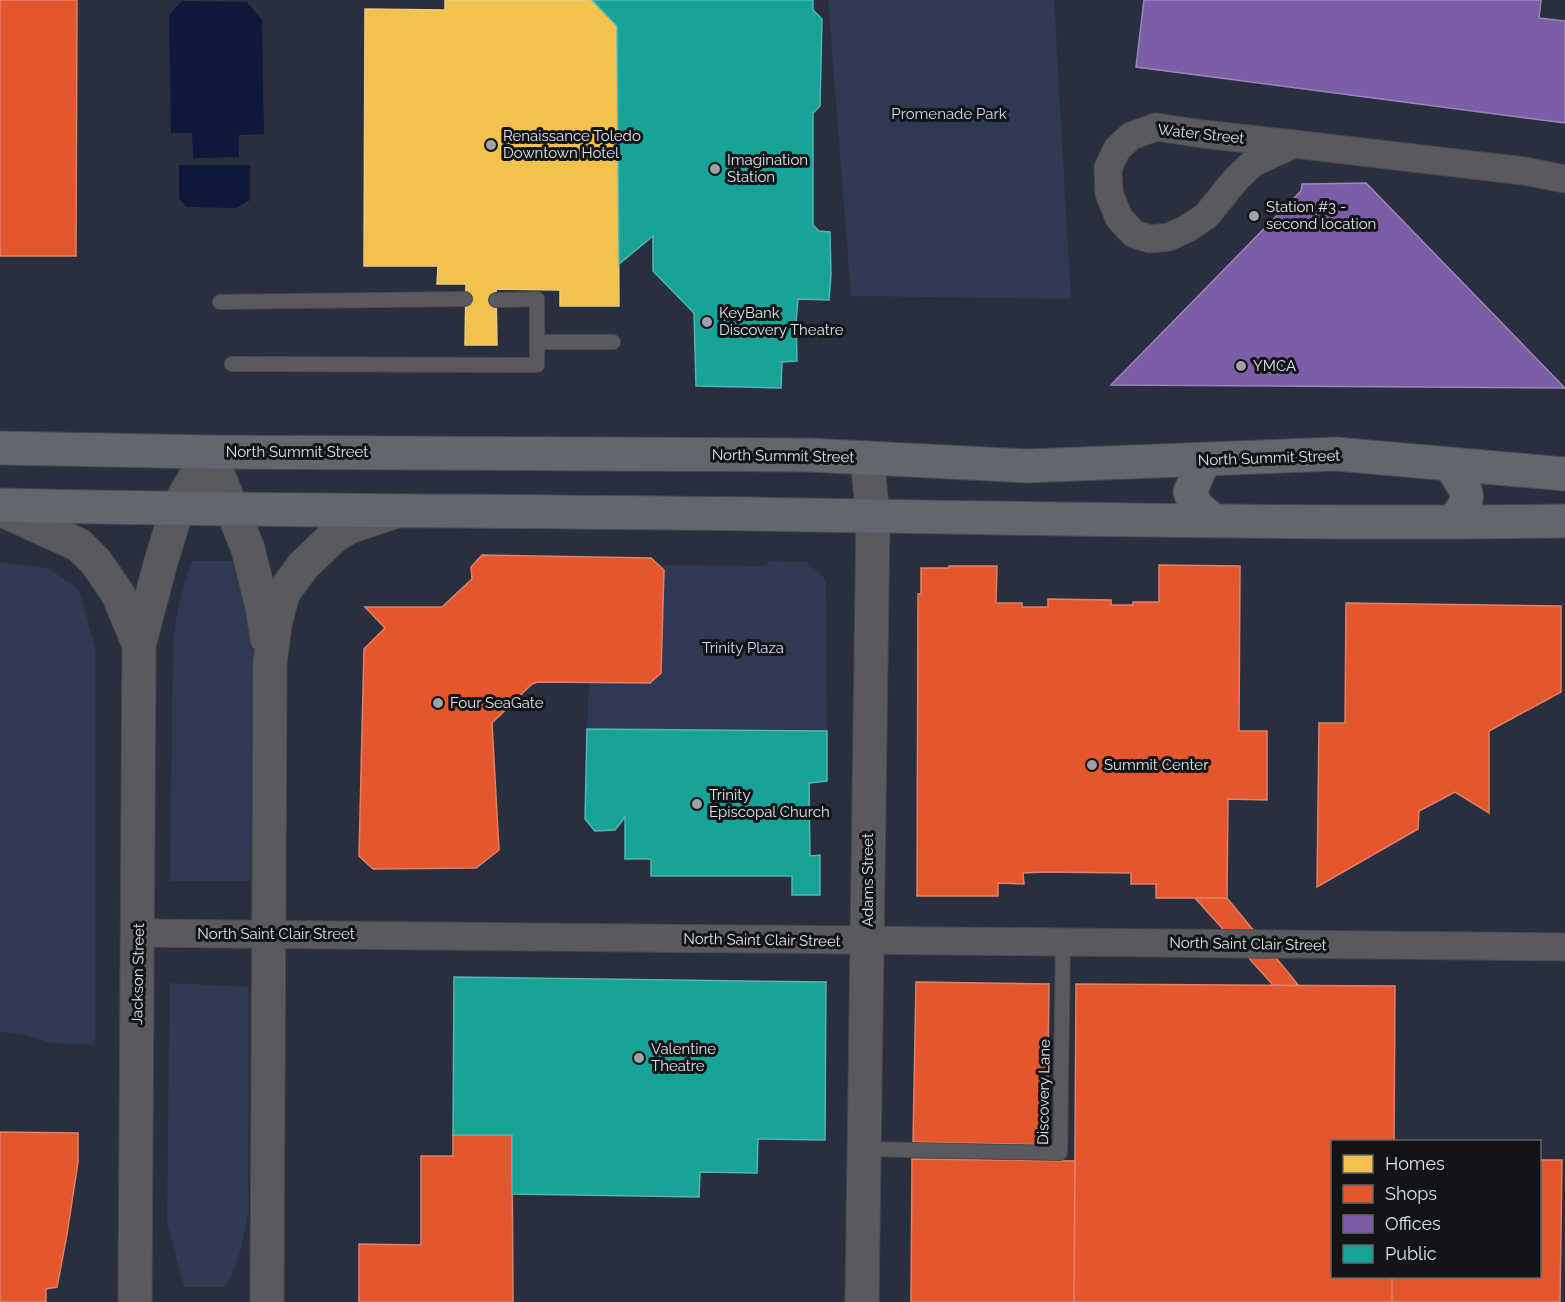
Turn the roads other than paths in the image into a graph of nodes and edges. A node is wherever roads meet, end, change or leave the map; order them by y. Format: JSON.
{"nodes":[{"id":1,"x":1294,"y":144,"type":"junction"},
{"id":2,"x":1565,"y":179,"type":"edge"},
{"id":3,"x":465,"y":299,"type":"dead end"},
{"id":4,"x":496,"y":300,"type":"dead end"},
{"id":5,"x":220,"y":302,"type":"dead end"},
{"id":6,"x":537,"y":342,"type":"junction"},
{"id":7,"x":613,"y":342,"type":"dead end"},
{"id":8,"x":232,"y":364,"type":"dead end"},
{"id":9,"x":0,"y":448,"type":"edge"},
{"id":10,"x":209,"y":452,"type":"junction"},
{"id":11,"x":867,"y":458,"type":"junction"},
{"id":12,"x":1204,"y":460,"type":"junction"},
{"id":13,"x":1451,"y":466,"type":"junction"},
{"id":14,"x":1565,"y":474,"type":"edge"},
{"id":15,"x":0,"y":505,"type":"edge"},
{"id":16,"x":177,"y":509,"type":"junction"},
{"id":17,"x":232,"y":509,"type":"junction"},
{"id":18,"x":0,"y":510,"type":"edge"},
{"id":19,"x":398,"y":511,"type":"junction"},
{"id":20,"x":873,"y":517,"type":"junction"},
{"id":21,"x":1214,"y":521,"type":"junction"},
{"id":22,"x":1565,"y":521,"type":"edge"},
{"id":23,"x":1452,"y":522,"type":"junction"},
{"id":24,"x":139,"y":645,"type":"junction"},
{"id":25,"x":270,"y":663,"type":"junction"},
{"id":26,"x":138,"y":933,"type":"junction"},
{"id":27,"x":269,"y":934,"type":"junction"},
{"id":28,"x":868,"y":940,"type":"junction"},
{"id":29,"x":1063,"y":942,"type":"junction"},
{"id":30,"x":1565,"y":947,"type":"edge"},
{"id":31,"x":863,"y":1149,"type":"junction"},
{"id":32,"x":135,"y":1302,"type":"edge"},
{"id":33,"x":267,"y":1302,"type":"edge"},
{"id":34,"x":862,"y":1302,"type":"edge"}],
"edges":[{"from":1,"to":1,"type":"street","name":"Water Street"},
{"from":1,"to":2,"type":"street","name":"Water Street"},
{"from":3,"to":5,"type":"lane"},
{"from":4,"to":6,"type":"lane"},
{"from":6,"to":7,"type":"lane"},
{"from":6,"to":8,"type":"lane"},
{"from":9,"to":10,"type":"main road","name":"North Summit Street"},
{"from":10,"to":11,"type":"main road","name":"North Summit Street"},
{"from":10,"to":16,"type":"street","name":"Jackson Street"},
{"from":10,"to":17,"type":"street"},
{"from":11,"to":12,"type":"main road","name":"North Summit Street"},
{"from":11,"to":20,"type":"street","name":"Adams Street"},
{"from":12,"to":13,"type":"main road","name":"North Summit Street"},
{"from":12,"to":21,"type":"main road"},
{"from":13,"to":14,"type":"main road","name":"North Summit Street"},
{"from":13,"to":23,"type":"main road"},
{"from":15,"to":16,"type":"main road"},
{"from":16,"to":17,"type":"main road"},
{"from":16,"to":24,"type":"street","name":"Jackson Street"},
{"from":17,"to":19,"type":"main road"},
{"from":17,"to":25,"type":"street"},
{"from":18,"to":24,"type":"street","name":"Jackson Street"},
{"from":19,"to":20,"type":"main road"},
{"from":19,"to":25,"type":"street"},
{"from":20,"to":21,"type":"main road"},
{"from":20,"to":28,"type":"street","name":"Adams Street"},
{"from":21,"to":23,"type":"main road"},
{"from":22,"to":23,"type":"main road"},
{"from":24,"to":26,"type":"street","name":"Jackson Street"},
{"from":25,"to":27,"type":"street"},
{"from":26,"to":27,"type":"street","name":"North Saint Clair Street"},
{"from":26,"to":32,"type":"street","name":"Jackson Street"},
{"from":27,"to":28,"type":"street","name":"North Saint Clair Street"},
{"from":27,"to":33,"type":"street"},
{"from":28,"to":29,"type":"street","name":"North Saint Clair Street"},
{"from":28,"to":31,"type":"street","name":"Adams Street"},
{"from":29,"to":30,"type":"street","name":"North Saint Clair Street"},
{"from":29,"to":31,"type":"lane","name":"Discovery Lane"},
{"from":31,"to":34,"type":"street","name":"Adams Street"}]}
